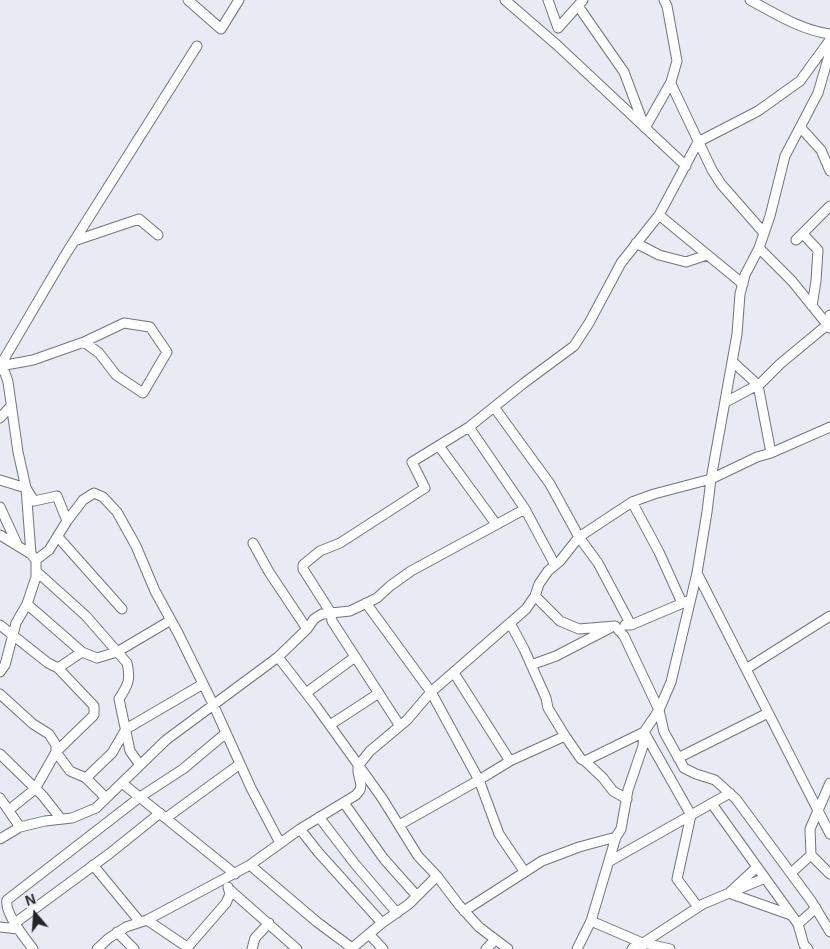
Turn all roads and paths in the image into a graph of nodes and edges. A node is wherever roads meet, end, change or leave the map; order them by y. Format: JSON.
{"nodes":[{"id":1,"x":188,"y":0,"type":"edge"},
{"id":2,"x":239,"y":0,"type":"edge"},
{"id":3,"x":506,"y":0,"type":"edge"},
{"id":4,"x":548,"y":0,"type":"edge"},
{"id":5,"x":664,"y":0,"type":"edge"},
{"id":6,"x":750,"y":0,"type":"edge"},
{"id":7,"x":581,"y":3,"type":"edge"},
{"id":8,"x":558,"y":28,"type":"junction"},
{"id":9,"x":830,"y":34,"type":"edge"},
{"id":10,"x":830,"y":40,"type":"edge"},
{"id":11,"x":557,"y":45,"type":"junction"},
{"id":12,"x":197,"y":46,"type":"dead end"},
{"id":13,"x":830,"y":52,"type":"edge"},
{"id":14,"x":671,"y":82,"type":"junction"},
{"id":15,"x":645,"y":128,"type":"junction"},
{"id":16,"x":800,"y":128,"type":"junction"},
{"id":17,"x":698,"y":142,"type":"junction"},
{"id":18,"x":686,"y":166,"type":"junction"},
{"id":19,"x":830,"y":171,"type":"edge"},
{"id":20,"x":830,"y":206,"type":"edge"},
{"id":21,"x":659,"y":215,"type":"junction"},
{"id":22,"x":764,"y":233,"type":"junction"},
{"id":23,"x":158,"y":235,"type":"dead end"},
{"id":24,"x":74,"y":241,"type":"junction"},
{"id":25,"x":636,"y":243,"type":"junction"},
{"id":26,"x":759,"y":248,"type":"junction"},
{"id":27,"x":707,"y":255,"type":"junction"},
{"id":28,"x":743,"y":284,"type":"junction"},
{"id":29,"x":812,"y":306,"type":"junction"},
{"id":30,"x":830,"y":315,"type":"edge"},
{"id":31,"x":829,"y":327,"type":"edge"},
{"id":32,"x":84,"y":342,"type":"junction"},
{"id":33,"x":733,"y":362,"type":"junction"},
{"id":34,"x":0,"y":366,"type":"edge"},
{"id":35,"x":758,"y":385,"type":"junction"},
{"id":36,"x":726,"y":402,"type":"junction"},
{"id":37,"x":11,"y":406,"type":"junction"},
{"id":38,"x":494,"y":407,"type":"junction"},
{"id":39,"x":0,"y":418,"type":"edge"},
{"id":40,"x":469,"y":427,"type":"junction"},
{"id":41,"x":830,"y":427,"type":"edge"},
{"id":42,"x":439,"y":446,"type":"junction"},
{"id":43,"x":771,"y":453,"type":"junction"},
{"id":44,"x":711,"y":479,"type":"junction"},
{"id":45,"x":0,"y":480,"type":"edge"},
{"id":46,"x":26,"y":488,"type":"junction"},
{"id":47,"x":632,"y":502,"type":"junction"},
{"id":48,"x":0,"y":507,"type":"edge"},
{"id":49,"x":525,"y":509,"type":"junction"},
{"id":50,"x":67,"y":521,"type":"junction"},
{"id":51,"x":496,"y":524,"type":"junction"},
{"id":52,"x":0,"y":536,"type":"edge"},
{"id":53,"x":58,"y":537,"type":"junction"},
{"id":54,"x":580,"y":538,"type":"junction"},
{"id":55,"x":253,"y":543,"type":"dead end"},
{"id":56,"x":17,"y":544,"type":"junction"},
{"id":57,"x":34,"y":557,"type":"junction"},
{"id":58,"x":555,"y":565,"type":"junction"},
{"id":59,"x":36,"y":571,"type":"junction"},
{"id":60,"x":697,"y":573,"type":"junction"},
{"id":61,"x":535,"y":596,"type":"junction"},
{"id":62,"x":686,"y":601,"type":"junction"},
{"id":63,"x":366,"y":603,"type":"junction"},
{"id":64,"x":27,"y":604,"type":"junction"},
{"id":65,"x":122,"y":609,"type":"dead end"},
{"id":66,"x":332,"y":613,"type":"junction"},
{"id":67,"x":830,"y":616,"type":"edge"},
{"id":68,"x":170,"y":620,"type":"junction"},
{"id":69,"x":510,"y":623,"type":"junction"},
{"id":70,"x":0,"y":625,"type":"edge"},
{"id":71,"x":631,"y":625,"type":"junction"},
{"id":72,"x":615,"y":626,"type":"junction"},
{"id":73,"x":307,"y":629,"type":"junction"},
{"id":74,"x":14,"y":635,"type":"junction"},
{"id":75,"x":82,"y":652,"type":"junction"},
{"id":76,"x":118,"y":652,"type":"junction"},
{"id":77,"x":278,"y":657,"type":"junction"},
{"id":78,"x":355,"y":657,"type":"junction"},
{"id":79,"x":531,"y":665,"type":"junction"},
{"id":80,"x":58,"y":668,"type":"junction"},
{"id":81,"x":746,"y":670,"type":"junction"},
{"id":82,"x":0,"y":672,"type":"edge"},
{"id":83,"x":454,"y":673,"type":"junction"},
{"id":84,"x":203,"y":684,"type":"junction"},
{"id":85,"x":431,"y":692,"type":"junction"},
{"id":86,"x":306,"y":693,"type":"junction"},
{"id":87,"x":379,"y":693,"type":"junction"},
{"id":88,"x":0,"y":694,"type":"edge"},
{"id":89,"x":214,"y":704,"type":"junction"},
{"id":90,"x":659,"y":710,"type":"junction"},
{"id":91,"x":768,"y":713,"type":"junction"},
{"id":92,"x":330,"y":725,"type":"junction"},
{"id":93,"x":400,"y":726,"type":"junction"},
{"id":94,"x":126,"y":729,"type":"junction"},
{"id":95,"x":644,"y":732,"type":"junction"},
{"id":96,"x":226,"y":733,"type":"junction"},
{"id":97,"x":565,"y":736,"type":"junction"},
{"id":98,"x":56,"y":752,"type":"junction"},
{"id":99,"x":0,"y":754,"type":"edge"},
{"id":100,"x":678,"y":758,"type":"junction"},
{"id":101,"x":510,"y":761,"type":"junction"},
{"id":102,"x":585,"y":761,"type":"junction"},
{"id":103,"x":240,"y":764,"type":"junction"},
{"id":104,"x":140,"y":765,"type":"junction"},
{"id":105,"x":358,"y":766,"type":"junction"},
{"id":106,"x":86,"y":778,"type":"junction"},
{"id":107,"x":479,"y":780,"type":"junction"},
{"id":108,"x":122,"y":783,"type":"junction"},
{"id":109,"x":830,"y":784,"type":"edge"},
{"id":110,"x":35,"y":789,"type":"junction"},
{"id":111,"x":730,"y":793,"type":"junction"},
{"id":112,"x":140,"y":797,"type":"junction"},
{"id":113,"x":0,"y":798,"type":"edge"},
{"id":114,"x":106,"y":798,"type":"junction"},
{"id":115,"x":627,"y":799,"type":"junction"},
{"id":116,"x":344,"y":803,"type":"junction"},
{"id":117,"x":712,"y":804,"type":"junction"},
{"id":118,"x":9,"y":810,"type":"junction"},
{"id":119,"x":817,"y":810,"type":"junction"},
{"id":120,"x":163,"y":815,"type":"junction"},
{"id":121,"x":691,"y":815,"type":"junction"},
{"id":122,"x":319,"y":817,"type":"junction"},
{"id":123,"x":61,"y":819,"type":"junction"},
{"id":124,"x":399,"y":825,"type":"junction"},
{"id":125,"x":20,"y":827,"type":"junction"},
{"id":126,"x":300,"y":829,"type":"junction"},
{"id":127,"x":830,"y":834,"type":"edge"},
{"id":128,"x":616,"y":838,"type":"junction"},
{"id":129,"x":0,"y":839,"type":"edge"},
{"id":130,"x":280,"y":843,"type":"junction"},
{"id":131,"x":811,"y":855,"type":"junction"},
{"id":132,"x":610,"y":860,"type":"junction"},
{"id":133,"x":93,"y":865,"type":"junction"},
{"id":134,"x":250,"y":865,"type":"junction"},
{"id":135,"x":756,"y":867,"type":"junction"},
{"id":136,"x":524,"y":871,"type":"junction"},
{"id":137,"x":236,"y":874,"type":"junction"},
{"id":138,"x":791,"y":874,"type":"junction"},
{"id":139,"x":830,"y":874,"type":"edge"},
{"id":140,"x":437,"y":876,"type":"junction"},
{"id":141,"x":765,"y":878,"type":"junction"},
{"id":142,"x":226,"y":884,"type":"junction"},
{"id":143,"x":729,"y":893,"type":"junction"},
{"id":144,"x":417,"y":896,"type":"junction"},
{"id":145,"x":698,"y":908,"type":"junction"},
{"id":146,"x":816,"y":908,"type":"junction"},
{"id":147,"x":464,"y":911,"type":"junction"},
{"id":148,"x":397,"y":913,"type":"junction"},
{"id":149,"x":792,"y":916,"type":"junction"},
{"id":150,"x":144,"y":921,"type":"junction"},
{"id":151,"x":591,"y":921,"type":"junction"},
{"id":152,"x":269,"y":923,"type":"junction"},
{"id":153,"x":382,"y":923,"type":"junction"},
{"id":154,"x":798,"y":924,"type":"junction"},
{"id":155,"x":16,"y":926,"type":"junction"},
{"id":156,"x":0,"y":927,"type":"edge"},
{"id":157,"x":117,"y":932,"type":"junction"},
{"id":158,"x":830,"y":932,"type":"edge"},
{"id":159,"x":369,"y":934,"type":"junction"},
{"id":160,"x":496,"y":940,"type":"junction"},
{"id":161,"x":642,"y":945,"type":"edge"},
{"id":162,"x":186,"y":948,"type":"edge"},
{"id":163,"x":33,"y":949,"type":"edge"},
{"id":164,"x":98,"y":949,"type":"edge"},
{"id":165,"x":134,"y":949,"type":"edge"},
{"id":166,"x":252,"y":949,"type":"edge"},
{"id":167,"x":297,"y":949,"type":"edge"},
{"id":168,"x":351,"y":949,"type":"edge"},
{"id":169,"x":383,"y":949,"type":"edge"},
{"id":170,"x":486,"y":949,"type":"edge"},
{"id":171,"x":508,"y":949,"type":"edge"},
{"id":172,"x":578,"y":949,"type":"edge"},
{"id":173,"x":632,"y":949,"type":"edge"},
{"id":174,"x":670,"y":949,"type":"edge"},
{"id":175,"x":808,"y":949,"type":"edge"}],
"edges":[{"from":1,"to":2,"type":"street"},
{"from":3,"to":11,"type":"street"},
{"from":4,"to":8,"type":"street"},
{"from":5,"to":14,"type":"street"},
{"from":6,"to":9,"type":"street"},
{"from":7,"to":8,"type":"street"},
{"from":7,"to":15,"type":"street"},
{"from":8,"to":11,"type":"street"},
{"from":10,"to":17,"type":"street"},
{"from":11,"to":15,"type":"street"},
{"from":12,"to":24,"type":"street"},
{"from":13,"to":16,"type":"street"},
{"from":14,"to":15,"type":"street"},
{"from":14,"to":17,"type":"street"},
{"from":15,"to":18,"type":"street"},
{"from":16,"to":19,"type":"street"},
{"from":16,"to":22,"type":"street"},
{"from":17,"to":18,"type":"street"},
{"from":17,"to":22,"type":"street"},
{"from":18,"to":21,"type":"street"},
{"from":20,"to":29,"type":"street"},
{"from":21,"to":25,"type":"street"},
{"from":21,"to":27,"type":"street"},
{"from":22,"to":26,"type":"street"},
{"from":23,"to":24,"type":"street"},
{"from":24,"to":34,"type":"street"},
{"from":25,"to":27,"type":"street"},
{"from":25,"to":38,"type":"street"},
{"from":26,"to":28,"type":"street"},
{"from":26,"to":29,"type":"street"},
{"from":27,"to":28,"type":"street"},
{"from":28,"to":33,"type":"street"},
{"from":29,"to":31,"type":"street"},
{"from":30,"to":31,"type":"street"},
{"from":31,"to":35,"type":"street"},
{"from":32,"to":32,"type":"street"},
{"from":32,"to":34,"type":"street"},
{"from":33,"to":35,"type":"street"},
{"from":33,"to":36,"type":"street"},
{"from":34,"to":37,"type":"street"},
{"from":35,"to":36,"type":"street"},
{"from":35,"to":43,"type":"street"},
{"from":36,"to":44,"type":"street"},
{"from":37,"to":39,"type":"street"},
{"from":37,"to":46,"type":"street"},
{"from":38,"to":40,"type":"street"},
{"from":38,"to":54,"type":"street"},
{"from":40,"to":42,"type":"street"},
{"from":40,"to":49,"type":"street"},
{"from":41,"to":43,"type":"street"},
{"from":42,"to":51,"type":"street"},
{"from":42,"to":66,"type":"street"},
{"from":43,"to":44,"type":"street"},
{"from":44,"to":47,"type":"street"},
{"from":44,"to":60,"type":"street"},
{"from":45,"to":46,"type":"street"},
{"from":46,"to":50,"type":"street"},
{"from":46,"to":57,"type":"street"},
{"from":47,"to":54,"type":"street"},
{"from":47,"to":62,"type":"street"},
{"from":48,"to":56,"type":"street"},
{"from":49,"to":51,"type":"street"},
{"from":49,"to":58,"type":"street"},
{"from":50,"to":53,"type":"street"},
{"from":50,"to":68,"type":"street"},
{"from":51,"to":63,"type":"street"},
{"from":52,"to":56,"type":"street"},
{"from":53,"to":57,"type":"street"},
{"from":53,"to":65,"type":"street"},
{"from":54,"to":58,"type":"street"},
{"from":54,"to":71,"type":"street"},
{"from":55,"to":73,"type":"street"},
{"from":56,"to":57,"type":"street"},
{"from":57,"to":59,"type":"street"},
{"from":58,"to":61,"type":"street"},
{"from":59,"to":64,"type":"street"},
{"from":59,"to":76,"type":"street"},
{"from":60,"to":62,"type":"street"},
{"from":60,"to":81,"type":"street"},
{"from":61,"to":69,"type":"street"},
{"from":61,"to":72,"type":"street"},
{"from":62,"to":71,"type":"street"},
{"from":62,"to":90,"type":"street"},
{"from":63,"to":66,"type":"street"},
{"from":63,"to":85,"type":"street"},
{"from":64,"to":74,"type":"street"},
{"from":64,"to":75,"type":"street"},
{"from":66,"to":73,"type":"street"},
{"from":66,"to":78,"type":"street"},
{"from":67,"to":81,"type":"street"},
{"from":68,"to":76,"type":"street"},
{"from":68,"to":84,"type":"street"},
{"from":69,"to":79,"type":"street"},
{"from":69,"to":83,"type":"street"},
{"from":70,"to":74,"type":"street"},
{"from":71,"to":72,"type":"street"},
{"from":72,"to":79,"type":"street"},
{"from":72,"to":90,"type":"street"},
{"from":73,"to":77,"type":"street"},
{"from":74,"to":80,"type":"street"},
{"from":74,"to":82,"type":"street"},
{"from":75,"to":76,"type":"street"},
{"from":75,"to":80,"type":"street"},
{"from":76,"to":94,"type":"street"},
{"from":77,"to":86,"type":"street"},
{"from":77,"to":89,"type":"street"},
{"from":78,"to":86,"type":"street"},
{"from":78,"to":87,"type":"street"},
{"from":79,"to":97,"type":"street"},
{"from":80,"to":98,"type":"street"},
{"from":81,"to":91,"type":"street"},
{"from":83,"to":85,"type":"street"},
{"from":83,"to":101,"type":"street"},
{"from":84,"to":89,"type":"street"},
{"from":84,"to":94,"type":"street"},
{"from":85,"to":93,"type":"street"},
{"from":85,"to":107,"type":"street"},
{"from":86,"to":92,"type":"street"},
{"from":87,"to":92,"type":"street"},
{"from":87,"to":93,"type":"street"},
{"from":88,"to":98,"type":"street"},
{"from":89,"to":96,"type":"street"},
{"from":89,"to":104,"type":"street"},
{"from":90,"to":95,"type":"street"},
{"from":90,"to":100,"type":"street"},
{"from":91,"to":100,"type":"street"},
{"from":91,"to":119,"type":"street"},
{"from":92,"to":105,"type":"street"},
{"from":93,"to":105,"type":"street"},
{"from":94,"to":104,"type":"street"},
{"from":94,"to":106,"type":"street"},
{"from":95,"to":102,"type":"street"},
{"from":95,"to":115,"type":"street"},
{"from":95,"to":121,"type":"street"},
{"from":96,"to":103,"type":"street"},
{"from":96,"to":112,"type":"street"},
{"from":97,"to":101,"type":"street"},
{"from":97,"to":102,"type":"street"},
{"from":98,"to":106,"type":"street"},
{"from":98,"to":110,"type":"street"},
{"from":99,"to":110,"type":"street"},
{"from":100,"to":111,"type":"street"},
{"from":101,"to":107,"type":"street"},
{"from":102,"to":115,"type":"street"},
{"from":103,"to":120,"type":"street"},
{"from":103,"to":130,"type":"street"},
{"from":104,"to":108,"type":"street"},
{"from":105,"to":116,"type":"street"},
{"from":105,"to":124,"type":"street"},
{"from":106,"to":114,"type":"street"},
{"from":107,"to":124,"type":"street"},
{"from":107,"to":136,"type":"street"},
{"from":108,"to":112,"type":"street"},
{"from":108,"to":114,"type":"street"},
{"from":109,"to":119,"type":"street"},
{"from":110,"to":118,"type":"street"},
{"from":110,"to":123,"type":"street"},
{"from":111,"to":117,"type":"street"},
{"from":111,"to":138,"type":"street"},
{"from":112,"to":120,"type":"street"},
{"from":112,"to":155,"type":"street"},
{"from":113,"to":118,"type":"street"},
{"from":114,"to":123,"type":"street"},
{"from":115,"to":128,"type":"street"},
{"from":116,"to":122,"type":"street"},
{"from":116,"to":144,"type":"street"},
{"from":117,"to":121,"type":"street"},
{"from":117,"to":135,"type":"street"},
{"from":118,"to":125,"type":"street"},
{"from":119,"to":127,"type":"street"},
{"from":119,"to":131,"type":"street"},
{"from":120,"to":133,"type":"street"},
{"from":120,"to":137,"type":"street"},
{"from":121,"to":132,"type":"street"},
{"from":121,"to":145,"type":"street"},
{"from":122,"to":126,"type":"street"},
{"from":122,"to":148,"type":"street"},
{"from":123,"to":125,"type":"street"},
{"from":124,"to":140,"type":"street"},
{"from":125,"to":129,"type":"street"},
{"from":126,"to":130,"type":"street"},
{"from":126,"to":153,"type":"street"},
{"from":128,"to":132,"type":"street"},
{"from":128,"to":136,"type":"street"},
{"from":130,"to":134,"type":"street"},
{"from":131,"to":138,"type":"street"},
{"from":131,"to":139,"type":"street"},
{"from":132,"to":151,"type":"street"},
{"from":133,"to":150,"type":"street"},
{"from":133,"to":155,"type":"street"},
{"from":134,"to":137,"type":"street"},
{"from":134,"to":168,"type":"street"},
{"from":135,"to":141,"type":"street"},
{"from":135,"to":143,"type":"street"},
{"from":136,"to":147,"type":"street"},
{"from":137,"to":142,"type":"street"},
{"from":138,"to":146,"type":"street"},
{"from":140,"to":144,"type":"street"},
{"from":140,"to":147,"type":"street"},
{"from":141,"to":143,"type":"street"},
{"from":141,"to":149,"type":"street"},
{"from":142,"to":150,"type":"street"},
{"from":142,"to":152,"type":"street"},
{"from":142,"to":162,"type":"street"},
{"from":143,"to":145,"type":"street"},
{"from":143,"to":149,"type":"street"},
{"from":144,"to":148,"type":"street"},
{"from":145,"to":161,"type":"street"},
{"from":146,"to":154,"type":"street"},
{"from":146,"to":158,"type":"street"},
{"from":147,"to":160,"type":"street"},
{"from":148,"to":153,"type":"street"},
{"from":149,"to":154,"type":"street"},
{"from":150,"to":157,"type":"street"},
{"from":150,"to":162,"type":"street"},
{"from":151,"to":161,"type":"street"},
{"from":151,"to":172,"type":"street"},
{"from":152,"to":166,"type":"street"},
{"from":152,"to":167,"type":"street"},
{"from":153,"to":159,"type":"street"},
{"from":154,"to":175,"type":"street"},
{"from":155,"to":156,"type":"street"},
{"from":155,"to":163,"type":"street"},
{"from":157,"to":164,"type":"street"},
{"from":157,"to":165,"type":"street"},
{"from":159,"to":168,"type":"street"},
{"from":159,"to":169,"type":"street"},
{"from":160,"to":170,"type":"street"},
{"from":160,"to":171,"type":"street"},
{"from":161,"to":173,"type":"street"},
{"from":161,"to":174,"type":"street"}]}
